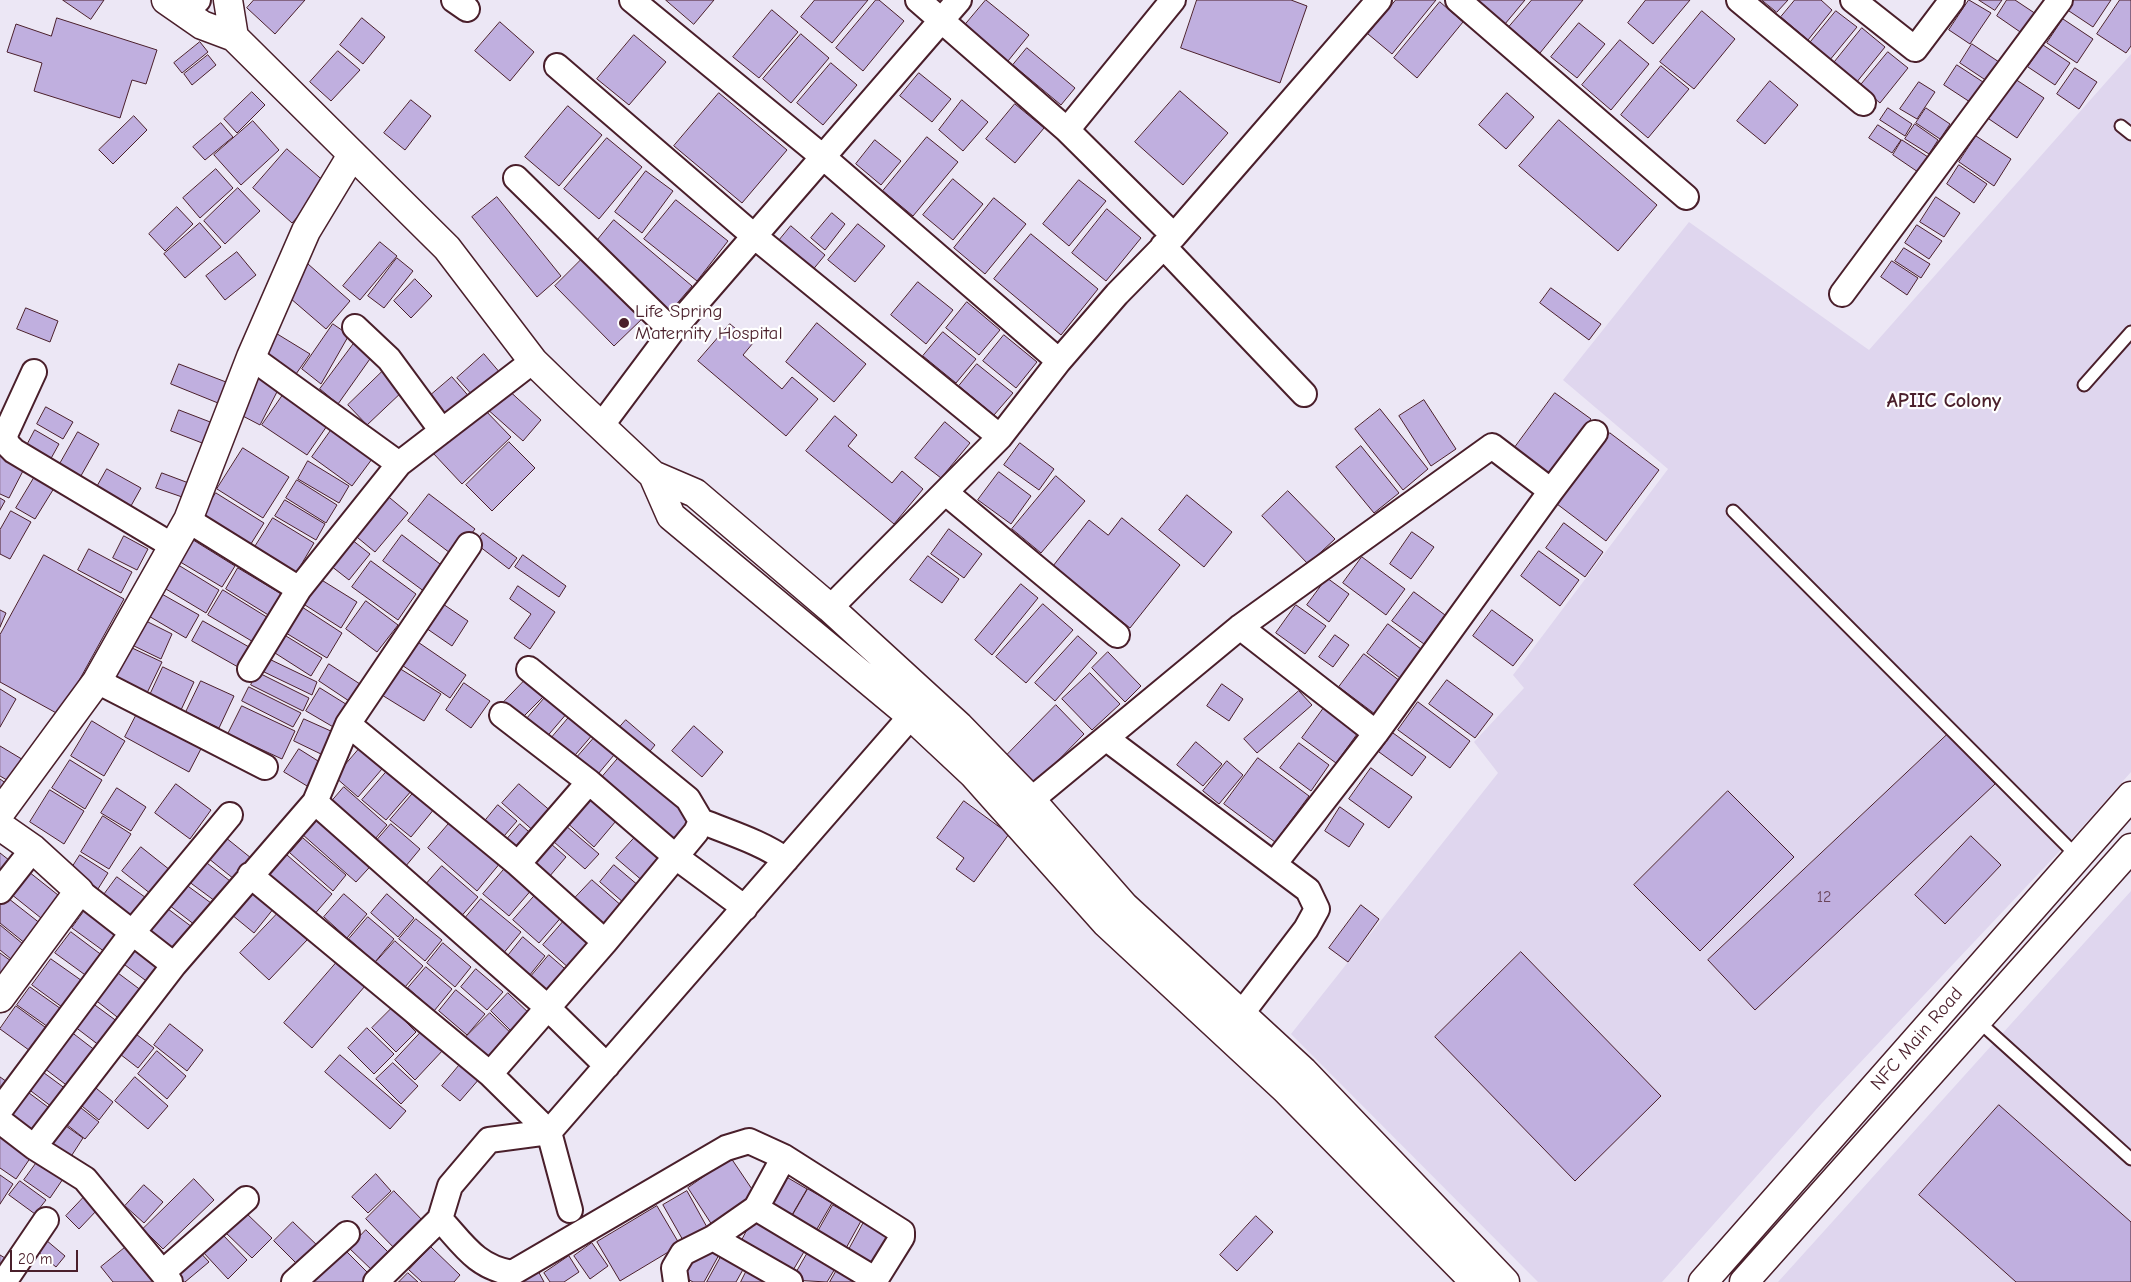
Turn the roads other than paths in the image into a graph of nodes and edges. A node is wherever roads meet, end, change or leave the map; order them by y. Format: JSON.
{"nodes":[{"id":1,"x":228,"y":0,"type":"edge"},
{"id":2,"x":632,"y":0,"type":"edge"},
{"id":3,"x":918,"y":0,"type":"edge"},
{"id":4,"x":959,"y":0,"type":"edge"},
{"id":5,"x":1173,"y":0,"type":"edge"},
{"id":6,"x":1380,"y":0,"type":"edge"},
{"id":7,"x":1458,"y":0,"type":"edge"},
{"id":8,"x":1739,"y":0,"type":"edge"},
{"id":9,"x":1853,"y":0,"type":"edge"},
{"id":10,"x":1952,"y":0,"type":"edge"},
{"id":11,"x":2060,"y":0,"type":"edge"},
{"id":12,"x":183,"y":4,"type":"edge"},
{"id":13,"x":942,"y":20,"type":"junction"},
{"id":14,"x":234,"y":37,"type":"junction"},
{"id":15,"x":557,"y":66,"type":"dead end"},
{"id":16,"x":1864,"y":103,"type":"dead end"},
{"id":17,"x":2121,"y":126,"type":"dead end"},
{"id":18,"x":1067,"y":130,"type":"junction"},
{"id":19,"x":2131,"y":134,"type":"edge"},
{"id":20,"x":352,"y":154,"type":"junction"},
{"id":21,"x":823,"y":157,"type":"junction"},
{"id":22,"x":516,"y":178,"type":"dead end"},
{"id":23,"x":1686,"y":197,"type":"dead end"},
{"id":24,"x":754,"y":236,"type":"junction"},
{"id":25,"x":1169,"y":241,"type":"junction"},
{"id":26,"x":1842,"y":294,"type":"dead end"},
{"id":27,"x":355,"y":327,"type":"dead end"},
{"id":28,"x":672,"y":331,"type":"junction"},
{"id":29,"x":2131,"y":332,"type":"edge"},
{"id":30,"x":251,"y":357,"type":"junction"},
{"id":31,"x":533,"y":361,"type":"junction"},
{"id":32,"x":1059,"y":361,"type":"junction"},
{"id":33,"x":34,"y":372,"type":"dead end"},
{"id":34,"x":2084,"y":385,"type":"dead end"},
{"id":35,"x":1304,"y":394,"type":"dead end"},
{"id":36,"x":601,"y":426,"type":"junction"},
{"id":37,"x":442,"y":431,"type":"junction"},
{"id":38,"x":1595,"y":433,"type":"dead end"},
{"id":39,"x":1000,"y":437,"type":"junction"},
{"id":40,"x":399,"y":464,"type":"junction"},
{"id":41,"x":653,"y":476,"type":"junction"},
{"id":42,"x":1551,"y":491,"type":"junction"},
{"id":43,"x":946,"y":493,"type":"junction"},
{"id":44,"x":1733,"y":511,"type":"dead end"},
{"id":45,"x":188,"y":520,"type":"junction"},
{"id":46,"x":469,"y":545,"type":"dead end"},
{"id":47,"x":173,"y":546,"type":"junction"},
{"id":48,"x":299,"y":589,"type":"junction"},
{"id":49,"x":830,"y":608,"type":"junction"},
{"id":50,"x":1240,"y":627,"type":"junction"},
{"id":51,"x":1117,"y":635,"type":"dead end"},
{"id":52,"x":250,"y":669,"type":"dead end"},
{"id":53,"x":529,"y":669,"type":"dead end"},
{"id":54,"x":98,"y":680,"type":"junction"},
{"id":55,"x":502,"y":715,"type":"dead end"},
{"id":56,"x":912,"y":716,"type":"junction"},
{"id":57,"x":348,"y":724,"type":"junction"},
{"id":58,"x":1376,"y":733,"type":"junction"},
{"id":59,"x":1107,"y":738,"type":"junction"},
{"id":60,"x":265,"y":767,"type":"dead end"},
{"id":61,"x":589,"y":782,"type":"junction"},
{"id":62,"x":2131,"y":796,"type":"edge"},
{"id":63,"x":1031,"y":800,"type":"junction"},
{"id":64,"x":315,"y":802,"type":"junction"},
{"id":65,"x":0,"y":813,"type":"edge"},
{"id":66,"x":230,"y":815,"type":"dead end"},
{"id":67,"x":701,"y":821,"type":"junction"},
{"id":68,"x":0,"y":826,"type":"edge"},
{"id":69,"x":2131,"y":848,"type":"edge"},
{"id":70,"x":33,"y":849,"type":"junction"},
{"id":71,"x":676,"y":857,"type":"junction"},
{"id":72,"x":2078,"y":857,"type":"junction"},
{"id":73,"x":786,"y":860,"type":"junction"},
{"id":74,"x":1275,"y":863,"type":"junction"},
{"id":75,"x":518,"y":864,"type":"junction"},
{"id":76,"x":250,"y":875,"type":"junction"},
{"id":77,"x":0,"y":891,"type":"edge"},
{"id":78,"x":79,"y":891,"type":"junction"},
{"id":79,"x":745,"y":908,"type":"junction"},
{"id":80,"x":132,"y":933,"type":"junction"},
{"id":81,"x":605,"y":942,"type":"junction"},
{"id":82,"x":174,"y":965,"type":"junction"},
{"id":83,"x":0,"y":998,"type":"edge"},
{"id":84,"x":548,"y":1008,"type":"junction"},
{"id":85,"x":1242,"y":1013,"type":"junction"},
{"id":86,"x":1976,"y":1020,"type":"junction"},
{"id":87,"x":607,"y":1066,"type":"junction"},
{"id":88,"x":490,"y":1074,"type":"junction"},
{"id":89,"x":0,"y":1110,"type":"edge"},
{"id":90,"x":0,"y":1121,"type":"edge"},
{"id":91,"x":549,"y":1132,"type":"junction"},
{"id":92,"x":34,"y":1147,"type":"junction"},
{"id":93,"x":784,"y":1157,"type":"junction"},
{"id":94,"x":2131,"y":1159,"type":"edge"},
{"id":95,"x":246,"y":1199,"type":"dead end"},
{"id":96,"x":756,"y":1208,"type":"junction"},
{"id":97,"x":570,"y":1210,"type":"dead end"},
{"id":98,"x":440,"y":1219,"type":"junction"},
{"id":99,"x":46,"y":1220,"type":"dead end"},
{"id":100,"x":347,"y":1234,"type":"dead end"},
{"id":101,"x":713,"y":1238,"type":"junction"},
{"id":102,"x":166,"y":1277,"type":"edge"},
{"id":103,"x":875,"y":1281,"type":"edge"},
{"id":104,"x":4,"y":1282,"type":"edge"},
{"id":105,"x":294,"y":1282,"type":"edge"},
{"id":106,"x":376,"y":1282,"type":"edge"},
{"id":107,"x":676,"y":1282,"type":"edge"},
{"id":108,"x":790,"y":1282,"type":"edge"},
{"id":109,"x":1475,"y":1282,"type":"edge"},
{"id":110,"x":1505,"y":1282,"type":"edge"},
{"id":111,"x":1703,"y":1282,"type":"edge"},
{"id":112,"x":1744,"y":1282,"type":"edge"}],
"edges":[{"from":1,"to":14,"type":"main road"},
{"from":2,"to":21,"type":"street"},
{"from":3,"to":13,"type":"street"},
{"from":4,"to":13,"type":"street"},
{"from":5,"to":18,"type":"street"},
{"from":6,"to":25,"type":"street"},
{"from":7,"to":23,"type":"street"},
{"from":8,"to":16,"type":"street"},
{"from":9,"to":10,"type":"street"},
{"from":11,"to":26,"type":"street"},
{"from":12,"to":14,"type":"main road"},
{"from":13,"to":18,"type":"street"},
{"from":13,"to":21,"type":"street"},
{"from":14,"to":20,"type":"main road"},
{"from":15,"to":24,"type":"street"},
{"from":17,"to":19,"type":"lane"},
{"from":18,"to":25,"type":"street"},
{"from":20,"to":30,"type":"main road"},
{"from":20,"to":31,"type":"main road"},
{"from":21,"to":24,"type":"street"},
{"from":21,"to":32,"type":"street"},
{"from":22,"to":28,"type":"street"},
{"from":24,"to":28,"type":"street"},
{"from":24,"to":39,"type":"street"},
{"from":25,"to":32,"type":"street"},
{"from":25,"to":35,"type":"street"},
{"from":27,"to":37,"type":"street"},
{"from":28,"to":36,"type":"street"},
{"from":29,"to":34,"type":"lane"},
{"from":30,"to":40,"type":"street"},
{"from":30,"to":45,"type":"main road"},
{"from":31,"to":36,"type":"main road"},
{"from":31,"to":37,"type":"street"},
{"from":32,"to":39,"type":"street"},
{"from":33,"to":47,"type":"street"},
{"from":36,"to":41,"type":"main road"},
{"from":37,"to":40,"type":"street"},
{"from":38,"to":42,"type":"street"},
{"from":39,"to":43,"type":"street"},
{"from":40,"to":48,"type":"street"},
{"from":41,"to":49,"type":"main road"},
{"from":41,"to":56,"type":"main road"},
{"from":42,"to":50,"type":"street"},
{"from":42,"to":58,"type":"street"},
{"from":43,"to":49,"type":"street"},
{"from":43,"to":51,"type":"street"},
{"from":44,"to":72,"type":"lane"},
{"from":45,"to":47,"type":"main road"},
{"from":45,"to":48,"type":"street"},
{"from":46,"to":57,"type":"street"},
{"from":47,"to":54,"type":"main road"},
{"from":48,"to":52,"type":"street"},
{"from":49,"to":63,"type":"main road"},
{"from":50,"to":58,"type":"street"},
{"from":50,"to":59,"type":"street"},
{"from":53,"to":67,"type":"street"},
{"from":54,"to":60,"type":"street"},
{"from":54,"to":65,"type":"main road"},
{"from":55,"to":61,"type":"street"},
{"from":56,"to":73,"type":"street"},
{"from":56,"to":109,"type":"main road"},
{"from":57,"to":64,"type":"street"},
{"from":57,"to":75,"type":"street"},
{"from":58,"to":74,"type":"street"},
{"from":59,"to":63,"type":"street"},
{"from":59,"to":74,"type":"street"},
{"from":61,"to":71,"type":"street"},
{"from":61,"to":75,"type":"street"},
{"from":62,"to":72,"type":"main road","name":"NFC Main Road"},
{"from":63,"to":85,"type":"main road"},
{"from":64,"to":76,"type":"street"},
{"from":64,"to":84,"type":"street"},
{"from":66,"to":80,"type":"street"},
{"from":67,"to":71,"type":"street"},
{"from":67,"to":73,"type":"street"},
{"from":68,"to":70,"type":"main road"},
{"from":69,"to":86,"type":"main road","name":"NFC Main Road"},
{"from":70,"to":77,"type":"street"},
{"from":70,"to":78,"type":"main road"},
{"from":71,"to":79,"type":"street"},
{"from":71,"to":81,"type":"street"},
{"from":72,"to":111,"type":"main road","name":"NFC Main Road"},
{"from":73,"to":79,"type":"street"},
{"from":74,"to":85,"type":"street"},
{"from":75,"to":81,"type":"street"},
{"from":76,"to":82,"type":"street"},
{"from":76,"to":88,"type":"street"},
{"from":78,"to":80,"type":"street"},
{"from":78,"to":83,"type":"main road"},
{"from":79,"to":87,"type":"street"},
{"from":80,"to":82,"type":"street"},
{"from":80,"to":89,"type":"street"},
{"from":81,"to":84,"type":"street"},
{"from":82,"to":92,"type":"street"},
{"from":84,"to":87,"type":"street"},
{"from":84,"to":88,"type":"street"},
{"from":85,"to":110,"type":"main road"},
{"from":86,"to":94,"type":"lane"},
{"from":86,"to":112,"type":"main road","name":"NFC Main Road"},
{"from":87,"to":91,"type":"street"},
{"from":88,"to":91,"type":"street"},
{"from":90,"to":92,"type":"street"},
{"from":91,"to":97,"type":"street"},
{"from":91,"to":98,"type":"street"},
{"from":92,"to":102,"type":"street"},
{"from":93,"to":96,"type":"street"},
{"from":93,"to":98,"type":"street"},
{"from":93,"to":103,"type":"street"},
{"from":95,"to":102,"type":"street"},
{"from":96,"to":101,"type":"street"},
{"from":96,"to":103,"type":"street"},
{"from":98,"to":106,"type":"street"},
{"from":99,"to":104,"type":"street"},
{"from":100,"to":105,"type":"street"},
{"from":101,"to":107,"type":"street"},
{"from":101,"to":108,"type":"street"}]}
